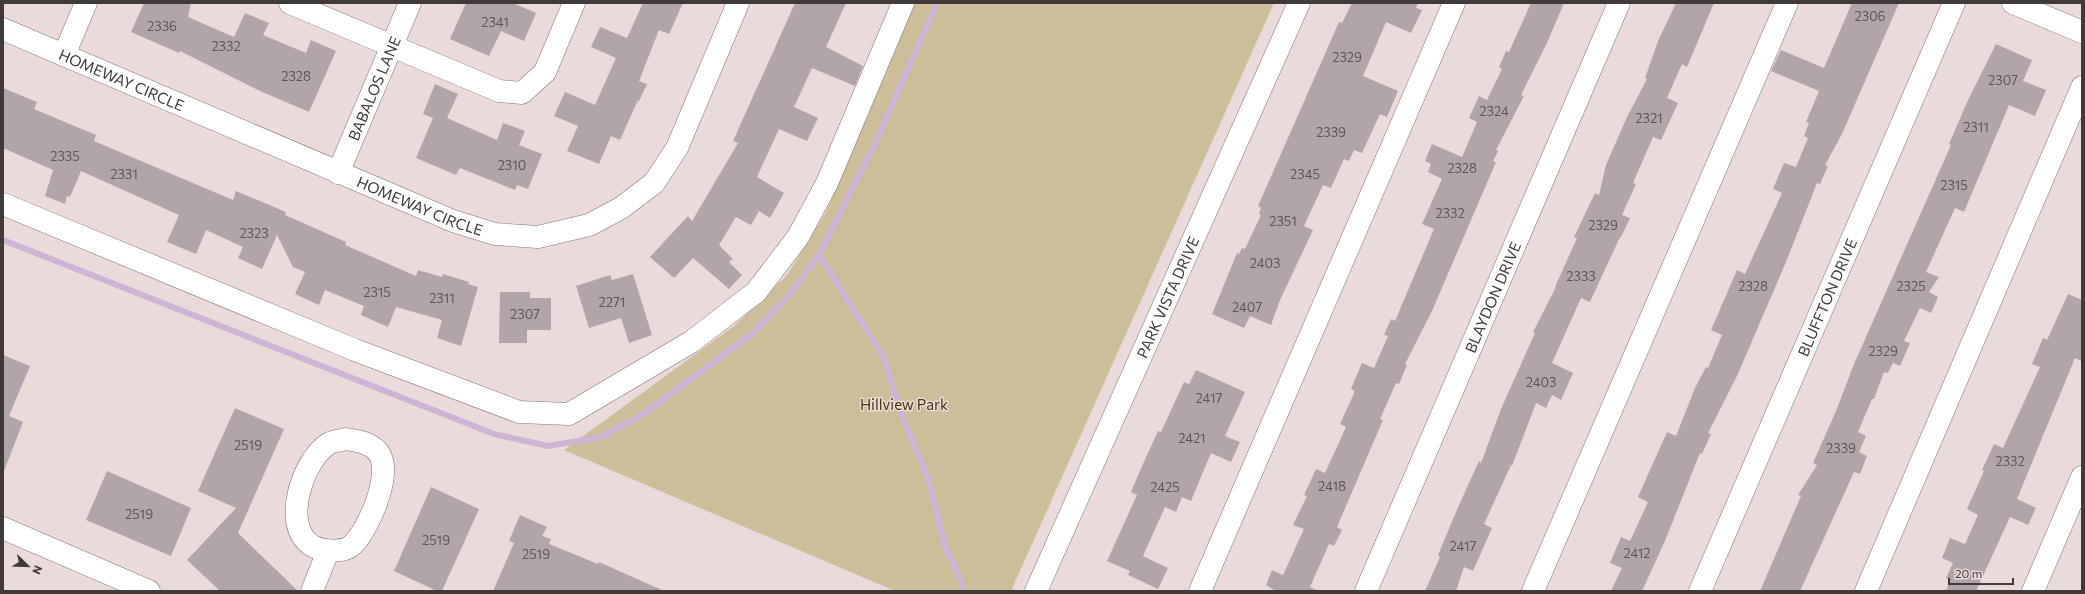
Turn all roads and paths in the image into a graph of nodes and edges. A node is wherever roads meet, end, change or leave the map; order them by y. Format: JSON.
{"nodes":[{"id":1,"x":86,"y":3,"type":"edge"},
{"id":2,"x":290,"y":3,"type":"edge"},
{"id":3,"x":410,"y":3,"type":"edge"},
{"id":4,"x":574,"y":3,"type":"edge"},
{"id":5,"x":738,"y":3,"type":"edge"},
{"id":6,"x":903,"y":3,"type":"edge"},
{"id":7,"x":1299,"y":3,"type":"edge"},
{"id":8,"x":1454,"y":3,"type":"edge"},
{"id":9,"x":1619,"y":3,"type":"edge"},
{"id":10,"x":1787,"y":3,"type":"edge"},
{"id":11,"x":1954,"y":3,"type":"edge"},
{"id":12,"x":2013,"y":3,"type":"edge"},
{"id":13,"x":3,"y":30,"type":"edge"},
{"id":14,"x":2082,"y":32,"type":"edge"},
{"id":15,"x":392,"y":46,"type":"junction"},
{"id":16,"x":64,"y":55,"type":"junction"},
{"id":17,"x":2082,"y":87,"type":"edge"},
{"id":18,"x":338,"y":173,"type":"junction"},
{"id":19,"x":3,"y":204,"type":"edge"},
{"id":20,"x":2082,"y":477,"type":"edge"},
{"id":21,"x":3,"y":528,"type":"edge"},
{"id":22,"x":328,"y":551,"type":"junction"},
{"id":23,"x":148,"y":591,"type":"edge"},
{"id":24,"x":312,"y":591,"type":"edge"},
{"id":25,"x":1036,"y":591,"type":"edge"},
{"id":26,"x":1200,"y":591,"type":"edge"},
{"id":27,"x":1366,"y":591,"type":"edge"},
{"id":28,"x":1533,"y":591,"type":"edge"},
{"id":29,"x":1700,"y":591,"type":"edge"},
{"id":30,"x":1866,"y":591,"type":"edge"},
{"id":31,"x":2033,"y":591,"type":"edge"}],
"edges":[{"from":1,"to":16,"type":"street"},
{"from":2,"to":15,"type":"street"},
{"from":3,"to":15,"type":"street","name":"BABALOS LANE"},
{"from":4,"to":15,"type":"street"},
{"from":5,"to":18,"type":"street","name":"HOMEWAY CIRCLE"},
{"from":6,"to":19,"type":"street"},
{"from":7,"to":25,"type":"street","name":"PARK VISTA DRIVE"},
{"from":8,"to":26,"type":"street"},
{"from":9,"to":27,"type":"street","name":"BLAYDON DRIVE"},
{"from":10,"to":28,"type":"street"},
{"from":11,"to":29,"type":"street","name":"BLUFFTON DRIVE"},
{"from":12,"to":14,"type":"street"},
{"from":13,"to":16,"type":"street","name":"HOMEWAY CIRCLE"},
{"from":15,"to":18,"type":"street","name":"BABALOS LANE"},
{"from":16,"to":18,"type":"street","name":"HOMEWAY CIRCLE"},
{"from":17,"to":30,"type":"street"},
{"from":20,"to":31,"type":"street"},
{"from":21,"to":23,"type":"street"},
{"from":22,"to":22,"type":"street"},
{"from":22,"to":24,"type":"street"}]}
